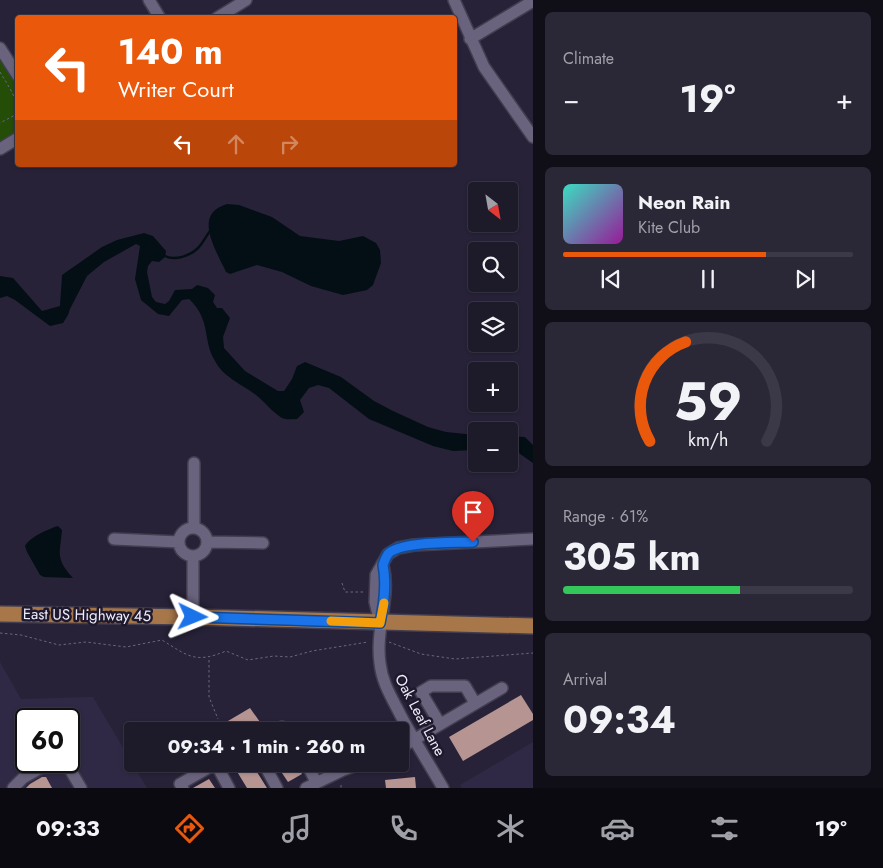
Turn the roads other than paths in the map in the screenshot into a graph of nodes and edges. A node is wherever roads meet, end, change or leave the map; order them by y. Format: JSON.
{"nodes":[{"id":1,"x":149,"y":0,"type":"edge"},
{"id":2,"x":246,"y":0,"type":"edge"},
{"id":3,"x":454,"y":0,"type":"edge"},
{"id":4,"x":533,"y":1,"type":"edge"},
{"id":5,"x":158,"y":15,"type":"edge"},
{"id":6,"x":222,"y":15,"type":"edge"},
{"id":7,"x":470,"y":38,"type":"junction"},
{"id":8,"x":0,"y":48,"type":"edge"},
{"id":9,"x":15,"y":71,"type":"edge"},
{"id":10,"x":533,"y":136,"type":"edge"},
{"id":11,"x":15,"y":140,"type":"edge"},
{"id":12,"x":0,"y":149,"type":"edge"},
{"id":13,"x":194,"y":462,"type":"dead end"},
{"id":14,"x":194,"y":528,"type":"junction"},
{"id":15,"x":114,"y":539,"type":"dead end"},
{"id":16,"x":533,"y":539,"type":"edge"},
{"id":17,"x":179,"y":542,"type":"junction"},
{"id":18,"x":208,"y":542,"type":"junction"},
{"id":19,"x":263,"y":543,"type":"dead end"},
{"id":20,"x":193,"y":556,"type":"junction"},
{"id":21,"x":0,"y":614,"type":"edge"},
{"id":22,"x":193,"y":617,"type":"junction"},
{"id":23,"x":380,"y":623,"type":"junction"},
{"id":24,"x":533,"y":626,"type":"edge"},
{"id":25,"x":502,"y":688,"type":"dead end"},
{"id":26,"x":476,"y":704,"type":"junction"},
{"id":27,"x":440,"y":724,"type":"junction"},
{"id":28,"x":414,"y":740,"type":"junction"},
{"id":29,"x":409,"y":743,"type":"edge"},
{"id":30,"x":201,"y":772,"type":"edge"},
{"id":31,"x":220,"y":772,"type":"edge"},
{"id":32,"x":268,"y":772,"type":"edge"},
{"id":33,"x":309,"y":772,"type":"edge"},
{"id":34,"x":341,"y":772,"type":"edge"},
{"id":35,"x":32,"y":773,"type":"edge"},
{"id":36,"x":72,"y":773,"type":"edge"},
{"id":37,"x":311,"y":785,"type":"edge"},
{"id":38,"x":13,"y":788,"type":"edge"},
{"id":39,"x":81,"y":788,"type":"edge"},
{"id":40,"x":182,"y":788,"type":"edge"},
{"id":41,"x":229,"y":788,"type":"edge"},
{"id":42,"x":277,"y":788,"type":"edge"},
{"id":43,"x":443,"y":788,"type":"edge"}],
"edges":[{"from":1,"to":5,"type":"street"},
{"from":2,"to":6,"type":"street"},
{"from":3,"to":7,"type":"street"},
{"from":4,"to":7,"type":"street"},
{"from":7,"to":10,"type":"street"},
{"from":8,"to":9,"type":"street"},
{"from":11,"to":12,"type":"street"},
{"from":13,"to":14,"type":"street"},
{"from":14,"to":17,"type":"street"},
{"from":14,"to":18,"type":"street"},
{"from":15,"to":17,"type":"street"},
{"from":16,"to":23,"type":"street","name":"Oak Leaf Lane"},
{"from":17,"to":20,"type":"street"},
{"from":18,"to":19,"type":"street"},
{"from":18,"to":20,"type":"street"},
{"from":20,"to":22,"type":"street"},
{"from":21,"to":22,"type":"main road","name":"East US Highway 45"},
{"from":22,"to":23,"type":"main road","name":"East US Highway 45"},
{"from":23,"to":24,"type":"main road","name":"East US Highway 45"},
{"from":23,"to":28,"type":"street","name":"Oak Leaf Lane"},
{"from":25,"to":26,"type":"street"},
{"from":26,"to":27,"type":"street"},
{"from":26,"to":27,"type":"street"},
{"from":27,"to":28,"type":"street"},
{"from":28,"to":29,"type":"street"},
{"from":28,"to":43,"type":"street","name":"Oak Leaf Lane"},
{"from":30,"to":40,"type":"street"},
{"from":31,"to":41,"type":"street"},
{"from":32,"to":42,"type":"street"},
{"from":33,"to":37,"type":"street"},
{"from":34,"to":37,"type":"street"},
{"from":35,"to":38,"type":"street"},
{"from":36,"to":39,"type":"street"}]}
